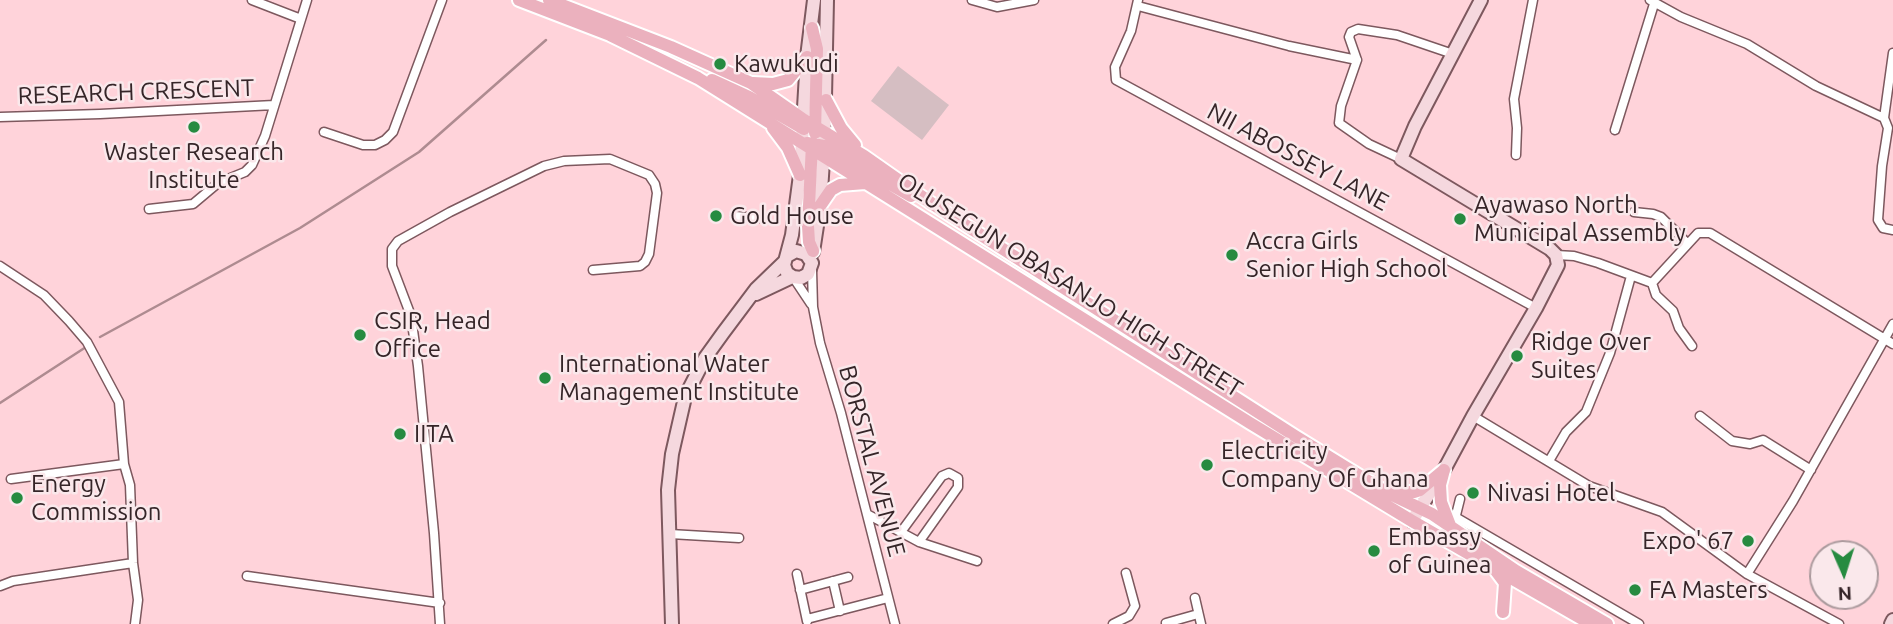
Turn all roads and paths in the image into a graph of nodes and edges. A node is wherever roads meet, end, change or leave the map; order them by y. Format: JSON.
{"nodes":[{"id":1,"x":252,"y":0,"type":"edge"},
{"id":2,"x":307,"y":0,"type":"edge"},
{"id":3,"x":442,"y":0,"type":"edge"},
{"id":4,"x":519,"y":0,"type":"edge"},
{"id":5,"x":549,"y":0,"type":"edge"},
{"id":6,"x":814,"y":0,"type":"edge"},
{"id":7,"x":827,"y":0,"type":"edge"},
{"id":8,"x":972,"y":0,"type":"edge"},
{"id":9,"x":1034,"y":0,"type":"edge"},
{"id":10,"x":1481,"y":0,"type":"edge"},
{"id":11,"x":1533,"y":0,"type":"edge"},
{"id":12,"x":1652,"y":2,"type":"edge"},
{"id":13,"x":1138,"y":3,"type":"edge"},
{"id":14,"x":301,"y":19,"type":"junction"},
{"id":15,"x":812,"y":28,"type":"junction"},
{"id":16,"x":1893,"y":53,"type":"edge"},
{"id":17,"x":1453,"y":54,"type":"junction"},
{"id":18,"x":807,"y":57,"type":"junction"},
{"id":19,"x":1357,"y":60,"type":"junction"},
{"id":20,"x":698,"y":78,"type":"junction"},
{"id":21,"x":751,"y":83,"type":"junction"},
{"id":22,"x":826,"y":100,"type":"junction"},
{"id":23,"x":274,"y":106,"type":"junction"},
{"id":24,"x":0,"y":117,"type":"edge"},
{"id":25,"x":1884,"y":118,"type":"junction"},
{"id":26,"x":768,"y":123,"type":"junction"},
{"id":27,"x":1615,"y":130,"type":"dead end"},
{"id":28,"x":324,"y":132,"type":"dead end"},
{"id":29,"x":814,"y":137,"type":"junction"},
{"id":30,"x":1516,"y":155,"type":"dead end"},
{"id":31,"x":864,"y":156,"type":"junction"},
{"id":32,"x":1401,"y":159,"type":"junction"},
{"id":33,"x":800,"y":175,"type":"junction"},
{"id":34,"x":866,"y":183,"type":"junction"},
{"id":35,"x":931,"y":203,"type":"junction"},
{"id":36,"x":820,"y":206,"type":"junction"},
{"id":37,"x":149,"y":209,"type":"dead end"},
{"id":38,"x":1634,"y":212,"type":"dead end"},
{"id":39,"x":735,"y":216,"type":"dead end"},
{"id":40,"x":759,"y":218,"type":"dead end"},
{"id":41,"x":1893,"y":230,"type":"edge"},
{"id":42,"x":1688,"y":244,"type":"junction"},
{"id":43,"x":1556,"y":254,"type":"junction"},
{"id":44,"x":786,"y":259,"type":"junction"},
{"id":45,"x":812,"y":259,"type":"junction"},
{"id":46,"x":0,"y":266,"type":"edge"},
{"id":47,"x":593,"y":270,"type":"dead end"},
{"id":48,"x":1631,"y":276,"type":"junction"},
{"id":49,"x":793,"y":277,"type":"junction"},
{"id":50,"x":1653,"y":283,"type":"junction"},
{"id":51,"x":750,"y":298,"type":"junction"},
{"id":52,"x":813,"y":307,"type":"junction"},
{"id":53,"x":1536,"y":308,"type":"junction"},
{"id":54,"x":1893,"y":324,"type":"edge"},
{"id":55,"x":1889,"y":341,"type":"edge"},
{"id":56,"x":1692,"y":345,"type":"dead end"},
{"id":57,"x":1473,"y":416,"type":"junction"},
{"id":58,"x":1700,"y":416,"type":"dead end"},
{"id":59,"x":1549,"y":461,"type":"junction"},
{"id":60,"x":124,"y":464,"type":"junction"},
{"id":61,"x":1444,"y":470,"type":"junction"},
{"id":62,"x":1811,"y":470,"type":"junction"},
{"id":63,"x":10,"y":479,"type":"dead end"},
{"id":64,"x":1386,"y":492,"type":"junction"},
{"id":65,"x":1460,"y":499,"type":"dead end"},
{"id":66,"x":1419,"y":508,"type":"junction"},
{"id":67,"x":867,"y":514,"type":"junction"},
{"id":68,"x":1412,"y":521,"type":"junction"},
{"id":69,"x":1451,"y":528,"type":"junction"},
{"id":70,"x":901,"y":532,"type":"junction"},
{"id":71,"x":670,"y":534,"type":"junction"},
{"id":72,"x":739,"y":538,"type":"dead end"},
{"id":73,"x":919,"y":542,"type":"junction"},
{"id":74,"x":978,"y":561,"type":"dead end"},
{"id":75,"x":133,"y":563,"type":"junction"},
{"id":76,"x":1491,"y":566,"type":"junction"},
{"id":77,"x":1126,"y":573,"type":"dead end"},
{"id":78,"x":797,"y":574,"type":"dead end"},
{"id":79,"x":1747,"y":574,"type":"junction"},
{"id":80,"x":1515,"y":575,"type":"junction"},
{"id":81,"x":247,"y":576,"type":"dead end"},
{"id":82,"x":848,"y":577,"type":"dead end"},
{"id":83,"x":833,"y":580,"type":"junction"},
{"id":84,"x":0,"y":586,"type":"edge"},
{"id":85,"x":800,"y":590,"type":"junction"},
{"id":86,"x":1531,"y":590,"type":"junction"},
{"id":87,"x":888,"y":598,"type":"junction"},
{"id":88,"x":1195,"y":598,"type":"dead end"},
{"id":89,"x":440,"y":603,"type":"junction"},
{"id":90,"x":841,"y":611,"type":"junction"},
{"id":91,"x":1504,"y":613,"type":"edge"},
{"id":92,"x":1198,"y":614,"type":"junction"},
{"id":93,"x":808,"y":622,"type":"edge"},
{"id":94,"x":1166,"y":623,"type":"edge"},
{"id":95,"x":135,"y":624,"type":"edge"},
{"id":96,"x":440,"y":624,"type":"edge"},
{"id":97,"x":672,"y":624,"type":"edge"},
{"id":98,"x":895,"y":624,"type":"edge"},
{"id":99,"x":1113,"y":624,"type":"edge"},
{"id":100,"x":1200,"y":624,"type":"edge"},
{"id":101,"x":1591,"y":624,"type":"edge"},
{"id":102,"x":1607,"y":624,"type":"edge"},
{"id":103,"x":1639,"y":624,"type":"edge"},
{"id":104,"x":1839,"y":624,"type":"edge"}],
"edges":[{"from":1,"to":14,"type":"street"},
{"from":2,"to":14,"type":"street"},
{"from":3,"to":28,"type":"street"},
{"from":4,"to":20,"type":"main road","name":"OLUSEGUN OBASANJO HIGH STREET"},
{"from":5,"to":21,"type":"main road","name":"OLUSEGUN OBASANJO HIGH STREET"},
{"from":6,"to":15,"type":"street"},
{"from":7,"to":22,"type":"street"},
{"from":8,"to":9,"type":"street"},
{"from":10,"to":17,"type":"street"},
{"from":11,"to":30,"type":"street"},
{"from":12,"to":25,"type":"street"},
{"from":12,"to":27,"type":"street"},
{"from":13,"to":19,"type":"street"},
{"from":13,"to":53,"type":"street","name":"NII ABOSSEY LANE"},
{"from":14,"to":23,"type":"street"},
{"from":15,"to":18,"type":"street"},
{"from":15,"to":29,"type":"main road"},
{"from":16,"to":25,"type":"street"},
{"from":17,"to":19,"type":"street"},
{"from":17,"to":32,"type":"street"},
{"from":18,"to":21,"type":"main road"},
{"from":18,"to":29,"type":"street"},
{"from":19,"to":32,"type":"street"},
{"from":20,"to":26,"type":"main road","name":"OLUSEGUN OBASANJO HIGH STREET"},
{"from":20,"to":29,"type":"main road"},
{"from":21,"to":29,"type":"main road","name":"OLUSEGUN OBASANJO HIGH STREET"},
{"from":22,"to":29,"type":"street"},
{"from":22,"to":31,"type":"main road"},
{"from":23,"to":24,"type":"street","name":"RESEARCH CRESCENT"},
{"from":23,"to":37,"type":"street"},
{"from":25,"to":41,"type":"street"},
{"from":26,"to":29,"type":"main road","name":"OLUSEGUN OBASANJO HIGH STREET"},
{"from":26,"to":33,"type":"main road"},
{"from":29,"to":31,"type":"main road","name":"OLUSEGUN OBASANJO HIGH STREET"},
{"from":29,"to":33,"type":"street"},
{"from":29,"to":34,"type":"main road","name":"OLUSEGUN OBASANJO HIGH STREET"},
{"from":29,"to":35,"type":"main road"},
{"from":29,"to":36,"type":"street"},
{"from":29,"to":45,"type":"main road"},
{"from":31,"to":35,"type":"main road","name":"OLUSEGUN OBASANJO HIGH STREET"},
{"from":32,"to":43,"type":"street"},
{"from":33,"to":44,"type":"street"},
{"from":34,"to":36,"type":"main road"},
{"from":34,"to":68,"type":"main road","name":"OLUSEGUN OBASANJO HIGH STREET"},
{"from":35,"to":64,"type":"main road","name":"OLUSEGUN OBASANJO HIGH STREET"},
{"from":36,"to":45,"type":"street"},
{"from":38,"to":42,"type":"street"},
{"from":39,"to":40,"type":"street"},
{"from":42,"to":50,"type":"street"},
{"from":42,"to":55,"type":"street"},
{"from":43,"to":48,"type":"street"},
{"from":43,"to":53,"type":"street"},
{"from":44,"to":45,"type":"street"},
{"from":44,"to":49,"type":"street"},
{"from":44,"to":51,"type":"street"},
{"from":45,"to":49,"type":"street"},
{"from":45,"to":52,"type":"street","name":"BORSTAL AVENUE"},
{"from":46,"to":60,"type":"street"},
{"from":47,"to":89,"type":"street"},
{"from":48,"to":50,"type":"street"},
{"from":48,"to":59,"type":"street"},
{"from":49,"to":51,"type":"street"},
{"from":49,"to":52,"type":"street","name":"BORSTAL AVENUE"},
{"from":50,"to":56,"type":"street"},
{"from":51,"to":71,"type":"street"},
{"from":52,"to":67,"type":"street","name":"BORSTAL AVENUE"},
{"from":53,"to":57,"type":"street"},
{"from":54,"to":55,"type":"street"},
{"from":55,"to":62,"type":"street"},
{"from":57,"to":59,"type":"street"},
{"from":57,"to":61,"type":"street"},
{"from":58,"to":62,"type":"street"},
{"from":59,"to":79,"type":"street"},
{"from":60,"to":63,"type":"street"},
{"from":60,"to":75,"type":"street"},
{"from":61,"to":64,"type":"main road"},
{"from":61,"to":66,"type":"street"},
{"from":61,"to":69,"type":"main road"},
{"from":62,"to":79,"type":"street"},
{"from":64,"to":66,"type":"main road","name":"OLUSEGUN OBASANJO HIGH STREET"},
{"from":65,"to":103,"type":"street"},
{"from":66,"to":68,"type":"street"},
{"from":66,"to":69,"type":"main road","name":"OLUSEGUN OBASANJO HIGH STREET"},
{"from":67,"to":70,"type":"street"},
{"from":67,"to":87,"type":"street","name":"BORSTAL AVENUE"},
{"from":68,"to":76,"type":"main road","name":"OLUSEGUN OBASANJO HIGH STREET"},
{"from":69,"to":80,"type":"main road","name":"OLUSEGUN OBASANJO HIGH STREET"},
{"from":70,"to":73,"type":"street"},
{"from":70,"to":73,"type":"street"},
{"from":71,"to":72,"type":"street"},
{"from":71,"to":97,"type":"street"},
{"from":73,"to":74,"type":"street"},
{"from":75,"to":84,"type":"street"},
{"from":75,"to":95,"type":"street"},
{"from":76,"to":80,"type":"main road","name":"OLUSEGUN OBASANJO HIGH STREET"},
{"from":76,"to":91,"type":"main road"},
{"from":77,"to":99,"type":"street"},
{"from":78,"to":85,"type":"street"},
{"from":79,"to":104,"type":"street"},
{"from":80,"to":86,"type":"main road","name":"OLUSEGUN OBASANJO HIGH STREET"},
{"from":80,"to":91,"type":"street"},
{"from":80,"to":102,"type":"main road","name":"OLUSEGUN OBASANJO HIGH STREET"},
{"from":81,"to":89,"type":"street"},
{"from":82,"to":83,"type":"street"},
{"from":83,"to":85,"type":"street"},
{"from":83,"to":90,"type":"street"},
{"from":85,"to":93,"type":"street"},
{"from":86,"to":91,"type":"main road"},
{"from":86,"to":101,"type":"main road","name":"OLUSEGUN OBASANJO HIGH STREET"},
{"from":87,"to":90,"type":"street"},
{"from":87,"to":98,"type":"street","name":"BORSTAL AVENUE"},
{"from":88,"to":92,"type":"street"},
{"from":89,"to":96,"type":"street"},
{"from":90,"to":93,"type":"street"},
{"from":92,"to":94,"type":"street"},
{"from":92,"to":100,"type":"street"}]}
